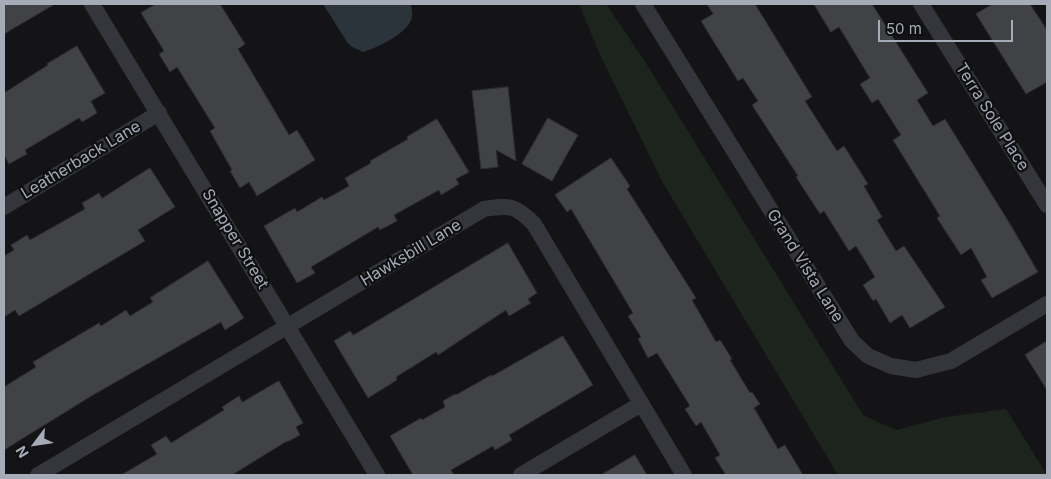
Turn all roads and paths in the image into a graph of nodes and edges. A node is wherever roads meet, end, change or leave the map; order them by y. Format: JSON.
{"nodes":[{"id":1,"x":92,"y":4,"type":"edge"},
{"id":2,"x":643,"y":4,"type":"edge"},
{"id":3,"x":921,"y":4,"type":"edge"},
{"id":4,"x":159,"y":113,"type":"junction"},
{"id":5,"x":1047,"y":206,"type":"edge"},
{"id":6,"x":4,"y":207,"type":"edge"},
{"id":7,"x":1047,"y":304,"type":"edge"},
{"id":8,"x":288,"y":326,"type":"junction"},
{"id":9,"x":641,"y":404,"type":"junction"},
{"id":10,"x":38,"y":475,"type":"edge"},
{"id":11,"x":377,"y":475,"type":"edge"},
{"id":12,"x":521,"y":475,"type":"edge"},
{"id":13,"x":684,"y":475,"type":"edge"}],
"edges":[{"from":1,"to":4,"type":"street","name":"Snapper Street"},
{"from":2,"to":7,"type":"street","name":"Grand Vista Lane"},
{"from":3,"to":5,"type":"street","name":"Terra Sole Place"},
{"from":4,"to":6,"type":"street","name":"Leatherback Lane"},
{"from":4,"to":8,"type":"street","name":"Snapper Street"},
{"from":8,"to":9,"type":"street","name":"Hawksbill Lane"},
{"from":8,"to":10,"type":"street","name":"Hawksbill Lane"},
{"from":8,"to":11,"type":"street","name":"Snapper Street"},
{"from":9,"to":12,"type":"street"},
{"from":9,"to":13,"type":"street","name":"Hawksbill Lane"}]}
